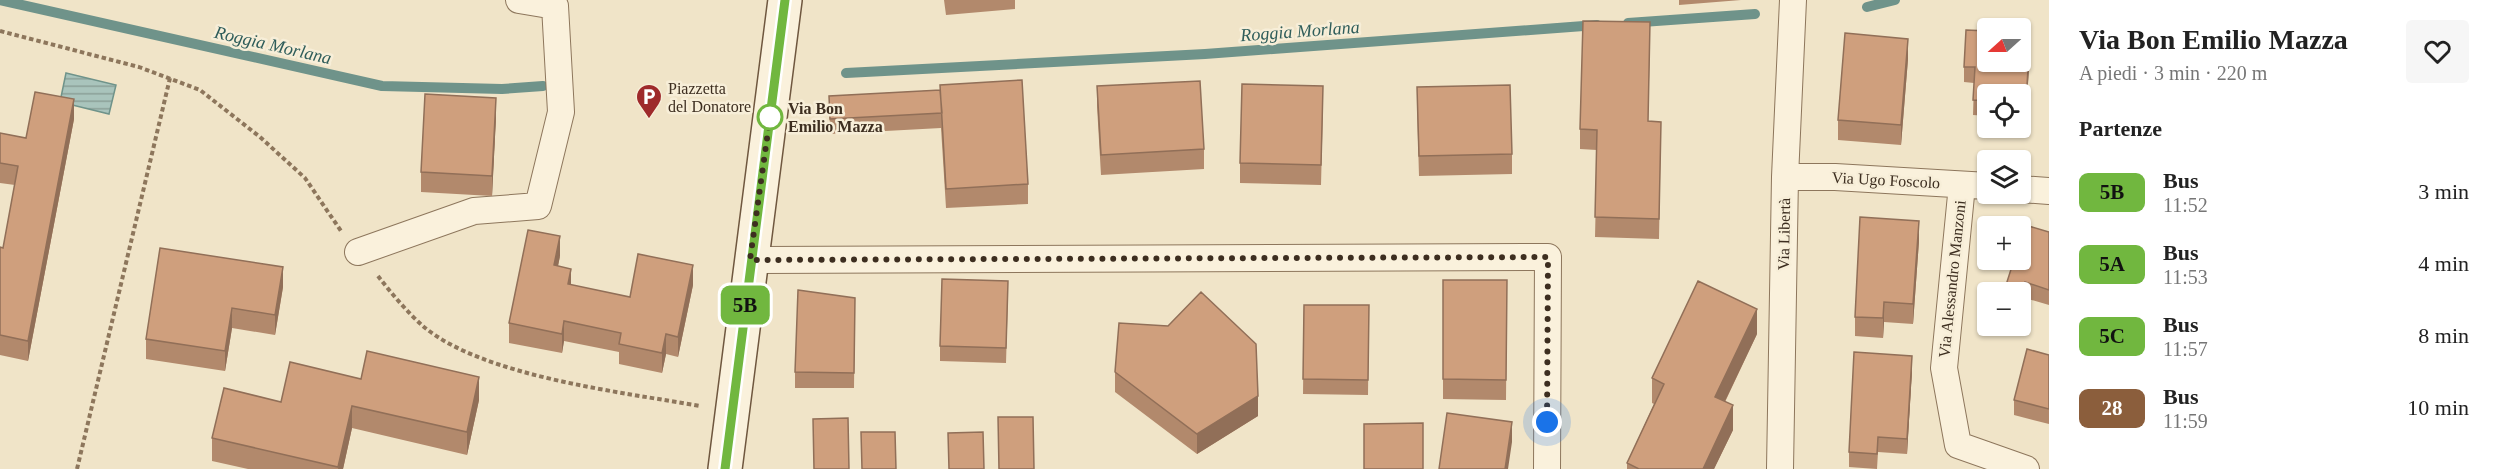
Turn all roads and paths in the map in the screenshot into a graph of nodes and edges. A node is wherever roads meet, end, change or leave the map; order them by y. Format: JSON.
{"nodes":[{"id":1,"x":519,"y":0,"type":"edge"},
{"id":2,"x":785,"y":0,"type":"edge"},
{"id":3,"x":1793,"y":0,"type":"edge"},
{"id":4,"x":170,"y":78,"type":"dead end"},
{"id":5,"x":1785,"y":177,"type":"junction"},
{"id":6,"x":1962,"y":184,"type":"junction"},
{"id":7,"x":1977,"y":185,"type":"edge"},
{"id":8,"x":2031,"y":190,"type":"edge"},
{"id":9,"x":2049,"y":191,"type":"edge"},
{"id":10,"x":358,"y":252,"type":"dead end"},
{"id":11,"x":750,"y":260,"type":"junction"},
{"id":12,"x":77,"y":469,"type":"edge"},
{"id":13,"x":724,"y":469,"type":"edge"},
{"id":14,"x":1547,"y":469,"type":"edge"},
{"id":15,"x":1780,"y":469,"type":"edge"},
{"id":16,"x":2026,"y":469,"type":"edge"}],
"edges":[{"from":1,"to":10,"type":"street"},
{"from":2,"to":11,"type":"street"},
{"from":3,"to":5,"type":"street","name":"Via Libertà"},
{"from":4,"to":12,"type":"path"},
{"from":5,"to":6,"type":"street","name":"Via Ugo Foscolo"},
{"from":5,"to":15,"type":"street","name":"Via Libertà"},
{"from":6,"to":7,"type":"street","name":"Via Ugo Foscolo"},
{"from":6,"to":16,"type":"street","name":"Via Alessandro Manzoni"},
{"from":8,"to":9,"type":"street"},
{"from":11,"to":13,"type":"street"},
{"from":11,"to":14,"type":"street"}]}
